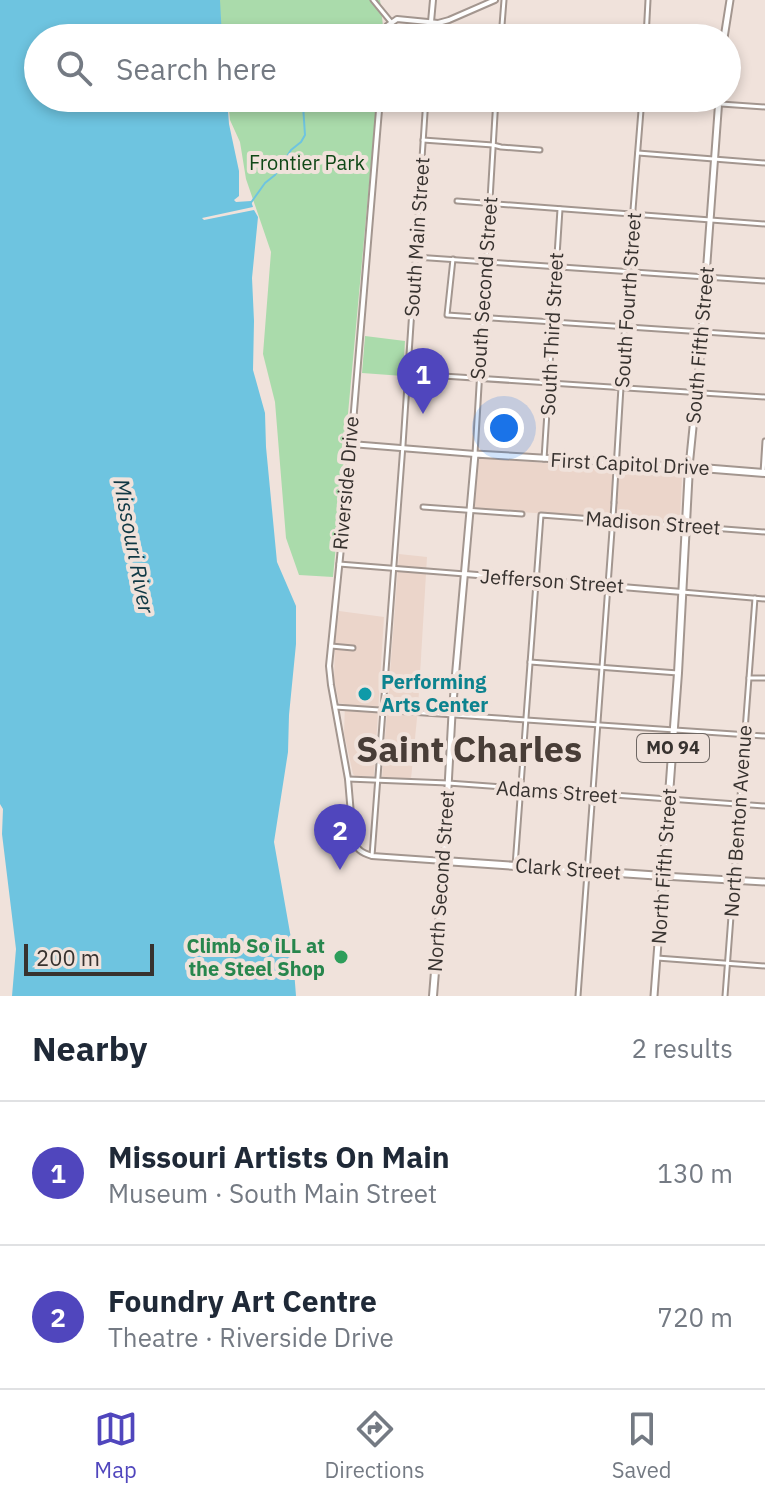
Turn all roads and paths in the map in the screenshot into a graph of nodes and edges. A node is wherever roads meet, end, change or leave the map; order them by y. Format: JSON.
{"nodes":[{"id":1,"x":373,"y":0,"type":"edge"},
{"id":2,"x":433,"y":0,"type":"edge"},
{"id":3,"x":495,"y":0,"type":"edge"},
{"id":4,"x":504,"y":0,"type":"edge"},
{"id":5,"x":648,"y":0,"type":"edge"},
{"id":6,"x":730,"y":0,"type":"edge"},
{"id":7,"x":391,"y":22,"type":"joint"},
{"id":8,"x":431,"y":22,"type":"junction"},
{"id":9,"x":502,"y":24,"type":"edge"},
{"id":10,"x":647,"y":24,"type":"edge"},
{"id":11,"x":726,"y":24,"type":"edge"},
{"id":12,"x":741,"y":104,"type":"edge"},
{"id":13,"x":765,"y":107,"type":"edge"},
{"id":14,"x":379,"y":112,"type":"edge"},
{"id":15,"x":425,"y":112,"type":"edge"},
{"id":16,"x":495,"y":112,"type":"edge"},
{"id":17,"x":641,"y":112,"type":"edge"},
{"id":18,"x":717,"y":112,"type":"edge"},
{"id":19,"x":423,"y":140,"type":"junction"},
{"id":20,"x":493,"y":145,"type":"junction"},
{"id":21,"x":540,"y":150,"type":"dead end"},
{"id":22,"x":638,"y":153,"type":"junction"},
{"id":23,"x":714,"y":159,"type":"junction"},
{"id":24,"x":765,"y":163,"type":"edge"},
{"id":25,"x":457,"y":201,"type":"dead end"},
{"id":26,"x":489,"y":204,"type":"junction"},
{"id":27,"x":560,"y":209,"type":"junction"},
{"id":28,"x":633,"y":214,"type":"junction"},
{"id":29,"x":710,"y":220,"type":"junction"},
{"id":30,"x":765,"y":224,"type":"edge"},
{"id":31,"x":415,"y":257,"type":"junction"},
{"id":32,"x":453,"y":259,"type":"junction"},
{"id":33,"x":487,"y":262,"type":"junction"},
{"id":34,"x":556,"y":267,"type":"junction"},
{"id":35,"x":628,"y":272,"type":"junction"},
{"id":36,"x":706,"y":277,"type":"junction"},
{"id":37,"x":765,"y":281,"type":"edge"},
{"id":38,"x":483,"y":318,"type":"junction"},
{"id":39,"x":553,"y":322,"type":"junction"},
{"id":40,"x":626,"y":327,"type":"junction"},
{"id":41,"x":702,"y":332,"type":"junction"},
{"id":42,"x":765,"y":336,"type":"edge"},
{"id":43,"x":443,"y":376,"type":"dead end"},
{"id":44,"x":479,"y":378,"type":"junction"},
{"id":45,"x":549,"y":383,"type":"junction"},
{"id":46,"x":622,"y":388,"type":"junction"},
{"id":47,"x":697,"y":393,"type":"junction"},
{"id":48,"x":765,"y":397,"type":"edge"},
{"id":49,"x":765,"y":441,"type":"edge"},
{"id":50,"x":351,"y":444,"type":"junction"},
{"id":51,"x":402,"y":449,"type":"junction"},
{"id":52,"x":475,"y":454,"type":"junction"},
{"id":53,"x":544,"y":459,"type":"junction"},
{"id":54,"x":617,"y":463,"type":"junction"},
{"id":55,"x":689,"y":467,"type":"junction"},
{"id":56,"x":764,"y":473,"type":"edge"},
{"id":57,"x":423,"y":507,"type":"dead end"},
{"id":58,"x":470,"y":511,"type":"junction"},
{"id":59,"x":522,"y":514,"type":"dead end"},
{"id":60,"x":613,"y":520,"type":"junction"},
{"id":61,"x":686,"y":526,"type":"junction"},
{"id":62,"x":765,"y":532,"type":"edge"},
{"id":63,"x":339,"y":564,"type":"junction"},
{"id":64,"x":393,"y":568,"type":"junction"},
{"id":65,"x":465,"y":574,"type":"junction"},
{"id":66,"x":537,"y":579,"type":"junction"},
{"id":67,"x":607,"y":585,"type":"junction"},
{"id":68,"x":682,"y":592,"type":"junction"},
{"id":69,"x":755,"y":598,"type":"junction"},
{"id":70,"x":765,"y":599,"type":"edge"},
{"id":71,"x":331,"y":646,"type":"junction"},
{"id":72,"x":353,"y":648,"type":"dead end"},
{"id":73,"x":530,"y":662,"type":"junction"},
{"id":74,"x":601,"y":667,"type":"junction"},
{"id":75,"x":678,"y":673,"type":"junction"},
{"id":76,"x":749,"y":678,"type":"junction"},
{"id":77,"x":765,"y":678,"type":"edge"},
{"id":78,"x":335,"y":707,"type":"junction"},
{"id":79,"x":382,"y":709,"type":"junction"},
{"id":80,"x":452,"y":714,"type":"junction"},
{"id":81,"x":525,"y":720,"type":"junction"},
{"id":82,"x":597,"y":725,"type":"junction"},
{"id":83,"x":674,"y":730,"type":"junction"},
{"id":84,"x":745,"y":734,"type":"junction"},
{"id":85,"x":765,"y":736,"type":"edge"},
{"id":86,"x":348,"y":779,"type":"junction"},
{"id":87,"x":377,"y":779,"type":"junction"},
{"id":88,"x":448,"y":783,"type":"junction"},
{"id":89,"x":521,"y":789,"type":"junction"},
{"id":90,"x":593,"y":795,"type":"junction"},
{"id":91,"x":668,"y":800,"type":"junction"},
{"id":92,"x":739,"y":805,"type":"junction"},
{"id":93,"x":765,"y":806,"type":"edge"},
{"id":94,"x":372,"y":856,"type":"junction"},
{"id":95,"x":444,"y":861,"type":"junction"},
{"id":96,"x":515,"y":866,"type":"junction"},
{"id":97,"x":587,"y":870,"type":"junction"},
{"id":98,"x":663,"y":876,"type":"junction"},
{"id":99,"x":734,"y":880,"type":"junction"},
{"id":100,"x":765,"y":882,"type":"edge"},
{"id":101,"x":657,"y":958,"type":"junction"},
{"id":102,"x":727,"y":963,"type":"junction"},
{"id":103,"x":765,"y":966,"type":"edge"},
{"id":104,"x":433,"y":996,"type":"edge"},
{"id":105,"x":578,"y":996,"type":"edge"},
{"id":106,"x":654,"y":996,"type":"edge"},
{"id":107,"x":725,"y":996,"type":"edge"}],
"edges":[{"from":1,"to":7,"type":"street"},
{"from":2,"to":8,"type":"street"},
{"from":3,"to":8,"type":"street"},
{"from":4,"to":9,"type":"street"},
{"from":5,"to":10,"type":"street"},
{"from":6,"to":11,"type":"main road"},
{"from":7,"to":8,"type":"street"},
{"from":12,"to":13,"type":"street"},
{"from":14,"to":50,"type":"street","name":"Riverside Drive"},
{"from":15,"to":19,"type":"street","name":"South Main Street"},
{"from":16,"to":20,"type":"street","name":"South Second Street"},
{"from":17,"to":22,"type":"street","name":"South Fourth Street"},
{"from":18,"to":23,"type":"main road","name":"South Fifth Street"},
{"from":19,"to":20,"type":"street"},
{"from":19,"to":31,"type":"street","name":"South Main Street"},
{"from":20,"to":21,"type":"street"},
{"from":20,"to":26,"type":"street","name":"South Second Street"},
{"from":22,"to":23,"type":"street"},
{"from":22,"to":28,"type":"street","name":"South Fourth Street"},
{"from":23,"to":24,"type":"street"},
{"from":23,"to":29,"type":"main road","name":"South Fifth Street"},
{"from":25,"to":26,"type":"street"},
{"from":26,"to":27,"type":"street"},
{"from":26,"to":33,"type":"street","name":"South Second Street"},
{"from":27,"to":28,"type":"street"},
{"from":27,"to":34,"type":"street","name":"South Third Street"},
{"from":28,"to":29,"type":"street"},
{"from":28,"to":35,"type":"street","name":"South Fourth Street"},
{"from":29,"to":30,"type":"street"},
{"from":29,"to":36,"type":"main road","name":"South Fifth Street"},
{"from":31,"to":32,"type":"street"},
{"from":31,"to":51,"type":"street","name":"South Main Street"},
{"from":32,"to":33,"type":"street"},
{"from":32,"to":38,"type":"street"},
{"from":33,"to":34,"type":"street"},
{"from":33,"to":38,"type":"street","name":"South Second Street"},
{"from":34,"to":35,"type":"street"},
{"from":34,"to":39,"type":"street","name":"South Third Street"},
{"from":35,"to":36,"type":"street"},
{"from":35,"to":40,"type":"street","name":"South Fourth Street"},
{"from":36,"to":37,"type":"street"},
{"from":36,"to":41,"type":"main road","name":"South Fifth Street"},
{"from":38,"to":39,"type":"street"},
{"from":38,"to":44,"type":"street","name":"South Second Street"},
{"from":39,"to":40,"type":"street"},
{"from":39,"to":45,"type":"street","name":"South Third Street"},
{"from":40,"to":41,"type":"street"},
{"from":40,"to":46,"type":"street","name":"South Fourth Street"},
{"from":41,"to":42,"type":"street"},
{"from":41,"to":47,"type":"main road","name":"South Fifth Street"},
{"from":43,"to":44,"type":"street"},
{"from":44,"to":45,"type":"street"},
{"from":44,"to":52,"type":"street","name":"South Second Street"},
{"from":45,"to":46,"type":"street"},
{"from":45,"to":53,"type":"street","name":"South Third Street"},
{"from":46,"to":47,"type":"street"},
{"from":46,"to":54,"type":"street","name":"South Fourth Street"},
{"from":47,"to":48,"type":"street"},
{"from":47,"to":55,"type":"main road","name":"South Fifth Street"},
{"from":49,"to":56,"type":"street"},
{"from":50,"to":51,"type":"street","name":"First Capitol Drive"},
{"from":50,"to":63,"type":"street","name":"Riverside Drive"},
{"from":51,"to":52,"type":"street","name":"First Capitol Drive"},
{"from":51,"to":64,"type":"street","name":"South Main Street"},
{"from":52,"to":53,"type":"main road","name":"First Capitol Drive"},
{"from":52,"to":58,"type":"main road","name":"South Second Street"},
{"from":53,"to":54,"type":"main road","name":"First Capitol Drive"},
{"from":54,"to":55,"type":"main road","name":"First Capitol Drive"},
{"from":54,"to":60,"type":"street","name":"South Fourth Street"},
{"from":55,"to":56,"type":"main road","name":"First Capitol Drive"},
{"from":55,"to":61,"type":"main road","name":"South Fifth Street","number":"MO 94"},
{"from":57,"to":58,"type":"street"},
{"from":58,"to":59,"type":"street"},
{"from":58,"to":65,"type":"main road","name":"South Second Street"},
{"from":60,"to":61,"type":"street","name":"Madison Street"},
{"from":60,"to":66,"type":"street","name":"Madison Street"},
{"from":60,"to":67,"type":"street","name":"South Fourth Street"},
{"from":61,"to":62,"type":"street","name":"Madison Street"},
{"from":61,"to":68,"type":"main road","name":"South Fifth Street","number":"MO 94"},
{"from":63,"to":64,"type":"street","name":"Jefferson Street"},
{"from":63,"to":71,"type":"street","name":"Riverside Drive"},
{"from":64,"to":65,"type":"street","name":"Jefferson Street"},
{"from":64,"to":79,"type":"street","name":"South Main Street"},
{"from":65,"to":66,"type":"street","name":"Jefferson Street"},
{"from":65,"to":80,"type":"main road","name":"North Second Street"},
{"from":66,"to":67,"type":"street","name":"Jefferson Street"},
{"from":66,"to":73,"type":"street"},
{"from":67,"to":68,"type":"street","name":"Jefferson Street"},
{"from":67,"to":74,"type":"street","name":"South Fourth Street"},
{"from":68,"to":69,"type":"street","name":"Jefferson Street"},
{"from":68,"to":75,"type":"main road","name":"North Fifth Street","number":"MO 94"},
{"from":69,"to":70,"type":"street","name":"Jefferson Street"},
{"from":69,"to":76,"type":"street","name":"North Benton Avenue"},
{"from":71,"to":72,"type":"street"},
{"from":71,"to":78,"type":"street","name":"Riverside Drive"},
{"from":73,"to":74,"type":"street"},
{"from":73,"to":81,"type":"street"},
{"from":74,"to":75,"type":"street"},
{"from":74,"to":82,"type":"street","name":"South Fourth Street"},
{"from":75,"to":83,"type":"main road","name":"North Fifth Street","number":"MO 94"},
{"from":76,"to":77,"type":"street"},
{"from":76,"to":84,"type":"street","name":"North Benton Avenue"},
{"from":78,"to":79,"type":"street"},
{"from":78,"to":86,"type":"street","name":"Riverside Drive"},
{"from":79,"to":80,"type":"street"},
{"from":79,"to":87,"type":"street","name":"South Main Street"},
{"from":80,"to":81,"type":"street"},
{"from":80,"to":88,"type":"main road","name":"North Second Street"},
{"from":81,"to":82,"type":"street"},
{"from":81,"to":89,"type":"street"},
{"from":82,"to":83,"type":"street"},
{"from":82,"to":90,"type":"street","name":"South Fourth Street"},
{"from":83,"to":84,"type":"street"},
{"from":83,"to":91,"type":"main road","name":"North Fifth Street","number":"MO 94"},
{"from":84,"to":85,"type":"street"},
{"from":84,"to":92,"type":"street","name":"North Benton Avenue"},
{"from":86,"to":87,"type":"street","name":"Adams Street"},
{"from":86,"to":94,"type":"street","name":"Riverside Drive"},
{"from":87,"to":88,"type":"street","name":"Adams Street"},
{"from":87,"to":94,"type":"street","name":"South Main Street"},
{"from":88,"to":89,"type":"street","name":"Adams Street"},
{"from":88,"to":95,"type":"main road","name":"North Second Street"},
{"from":89,"to":90,"type":"street","name":"Adams Street"},
{"from":89,"to":96,"type":"street"},
{"from":90,"to":91,"type":"street","name":"Adams Street"},
{"from":90,"to":97,"type":"street","name":"South Fourth Street"},
{"from":91,"to":92,"type":"street","name":"Adams Street"},
{"from":91,"to":98,"type":"main road","name":"North Fifth Street","number":"MO 94"},
{"from":92,"to":93,"type":"street","name":"Adams Street"},
{"from":92,"to":99,"type":"street","name":"North Benton Avenue"},
{"from":94,"to":95,"type":"street","name":"Clark Street"},
{"from":95,"to":96,"type":"main road","name":"Clark Street"},
{"from":95,"to":104,"type":"main road","name":"North Second Street"},
{"from":96,"to":97,"type":"main road","name":"Clark Street"},
{"from":97,"to":98,"type":"main road","name":"Clark Street"},
{"from":97,"to":105,"type":"street","name":"South Fourth Street"},
{"from":98,"to":99,"type":"main road","name":"Clark Street"},
{"from":98,"to":101,"type":"main road","name":"North Fifth Street"},
{"from":99,"to":100,"type":"main road","name":"Clark Street"},
{"from":99,"to":102,"type":"street","name":"North Benton Avenue"},
{"from":101,"to":102,"type":"street"},
{"from":101,"to":106,"type":"main road","name":"North Fifth Street"},
{"from":102,"to":103,"type":"street"},
{"from":102,"to":107,"type":"street","name":"North Benton Avenue"}]}
